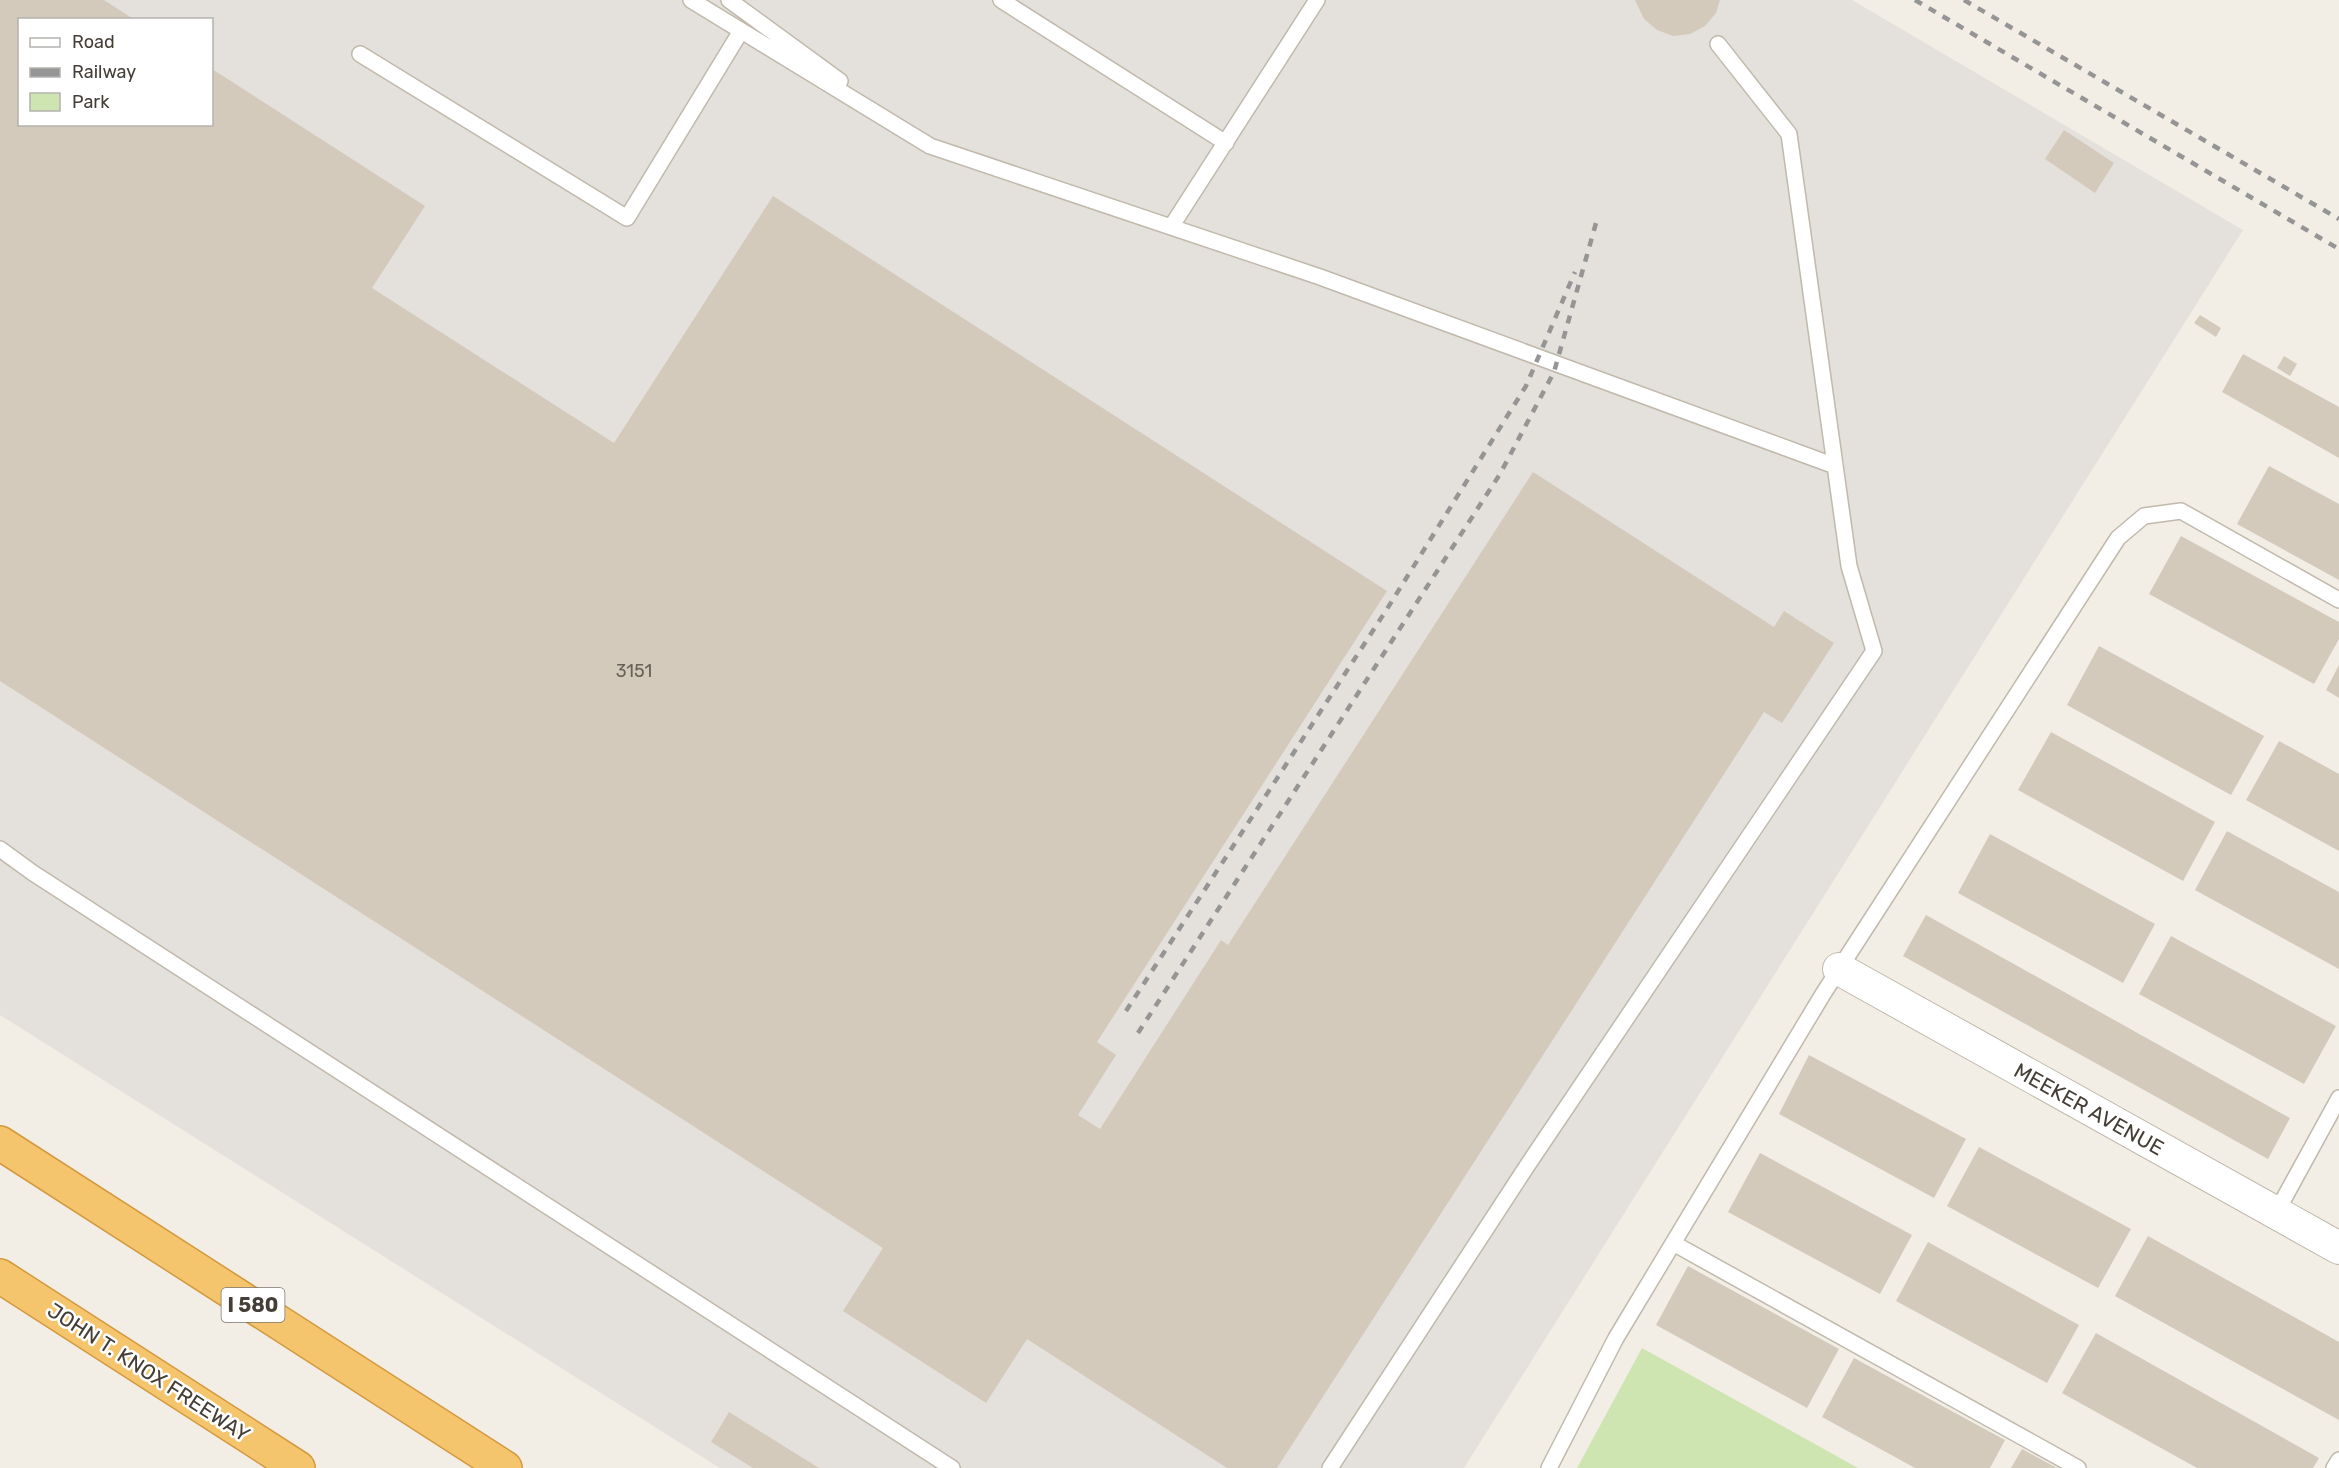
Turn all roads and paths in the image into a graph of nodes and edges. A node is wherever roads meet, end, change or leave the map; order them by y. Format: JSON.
{"nodes":[{"id":1,"x":691,"y":0,"type":"edge"},
{"id":2,"x":729,"y":0,"type":"edge"},
{"id":3,"x":1001,"y":0,"type":"edge"},
{"id":4,"x":1317,"y":0,"type":"edge"},
{"id":5,"x":741,"y":31,"type":"junction"},
{"id":6,"x":1718,"y":44,"type":"dead end"},
{"id":7,"x":360,"y":54,"type":"dead end"},
{"id":8,"x":1226,"y":143,"type":"junction"},
{"id":9,"x":930,"y":146,"type":"junction"},
{"id":10,"x":1171,"y":227,"type":"junction"},
{"id":11,"x":1835,"y":466,"type":"junction"},
{"id":12,"x":2339,"y":600,"type":"edge"},
{"id":13,"x":0,"y":849,"type":"edge"},
{"id":14,"x":1839,"y":969,"type":"junction"},
{"id":15,"x":2339,"y":1098,"type":"edge"},
{"id":16,"x":0,"y":1143,"type":"edge"},
{"id":17,"x":2276,"y":1213,"type":"junction"},
{"id":18,"x":1673,"y":1243,"type":"junction"},
{"id":19,"x":2339,"y":1248,"type":"edge"},
{"id":20,"x":0,"y":1276,"type":"edge"},
{"id":21,"x":2339,"y":1460,"type":"edge"},
{"id":22,"x":298,"y":1468,"type":"edge"},
{"id":23,"x":505,"y":1468,"type":"edge"},
{"id":24,"x":952,"y":1468,"type":"edge"},
{"id":25,"x":1330,"y":1468,"type":"edge"},
{"id":26,"x":1549,"y":1468,"type":"edge"},
{"id":27,"x":2078,"y":1468,"type":"edge"},
{"id":28,"x":2334,"y":1468,"type":"edge"}],
"edges":[{"from":1,"to":5,"type":"lane"},
{"from":2,"to":9,"type":"lane"},
{"from":3,"to":8,"type":"lane"},
{"from":4,"to":8,"type":"lane"},
{"from":5,"to":7,"type":"lane"},
{"from":5,"to":9,"type":"lane"},
{"from":6,"to":11,"type":"lane"},
{"from":8,"to":10,"type":"lane"},
{"from":9,"to":10,"type":"lane"},
{"from":10,"to":11,"type":"lane"},
{"from":11,"to":25,"type":"lane"},
{"from":12,"to":14,"type":"lane"},
{"from":13,"to":24,"type":"lane"},
{"from":14,"to":17,"type":"street","name":"MEEKER AVENUE"},
{"from":14,"to":18,"type":"lane"},
{"from":15,"to":17,"type":"lane"},
{"from":16,"to":23,"type":"highway","number":"I 580"},
{"from":17,"to":19,"type":"street","name":"MEEKER AVENUE"},
{"from":18,"to":26,"type":"lane"},
{"from":18,"to":27,"type":"lane"},
{"from":20,"to":22,"type":"highway","name":"JOHN T. KNOX FREEWAY"},
{"from":21,"to":28,"type":"lane"}]}
